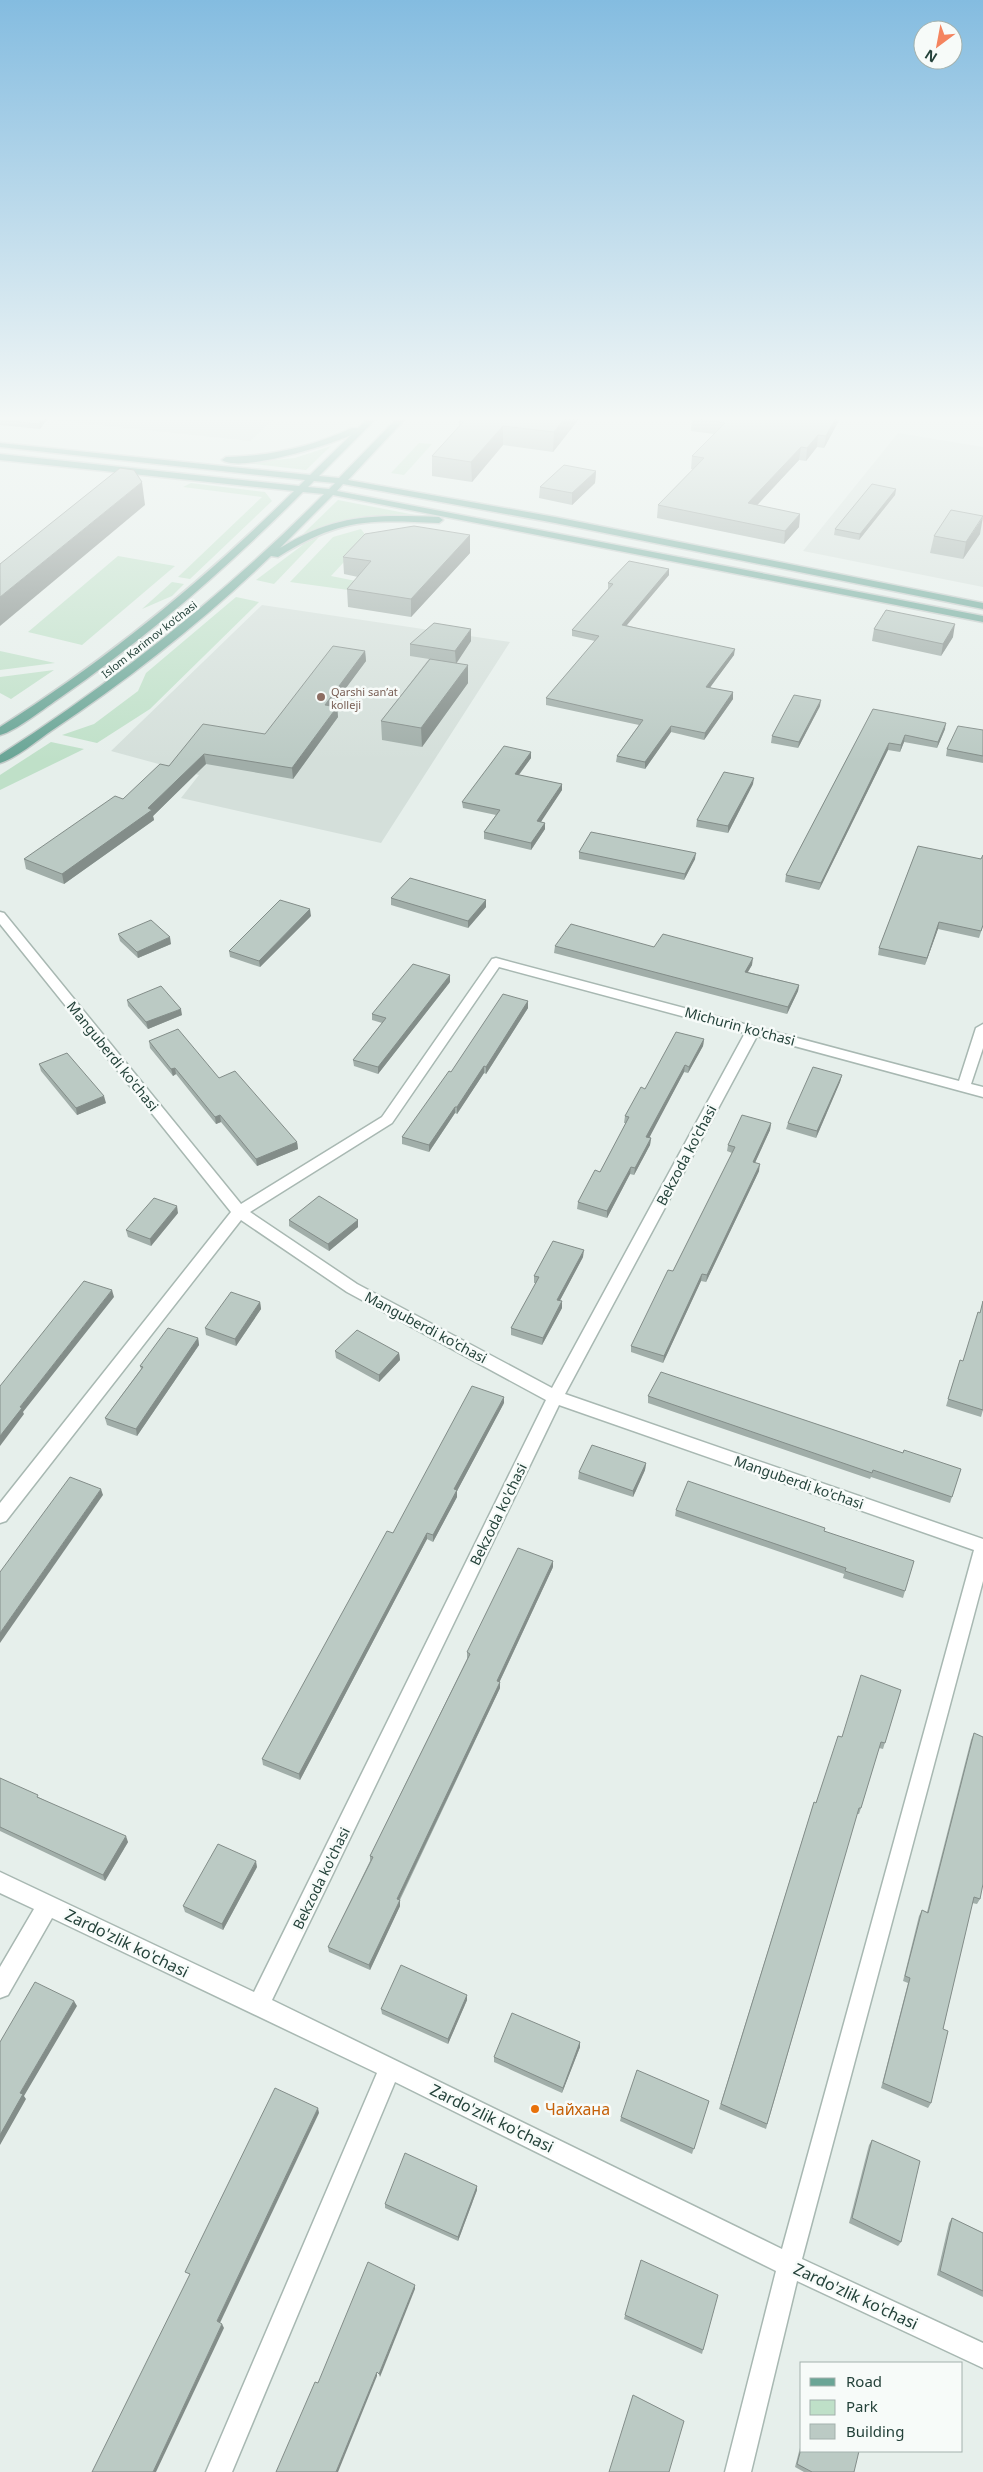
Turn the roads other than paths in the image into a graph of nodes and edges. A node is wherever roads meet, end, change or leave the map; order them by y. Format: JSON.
{"nodes":[{"id":1,"x":258,"y":530,"type":"edge"},
{"id":2,"x":291,"y":530,"type":"edge"},
{"id":3,"x":321,"y":530,"type":"edge"},
{"id":4,"x":533,"y":530,"type":"edge"},
{"id":5,"x":607,"y":530,"type":"edge"},
{"id":6,"x":252,"y":568,"type":"junction"},
{"id":7,"x":983,"y":606,"type":"edge"},
{"id":8,"x":983,"y":619,"type":"edge"},
{"id":9,"x":0,"y":732,"type":"edge"},
{"id":10,"x":0,"y":760,"type":"edge"},
{"id":11,"x":0,"y":916,"type":"edge"},
{"id":12,"x":983,"y":1028,"type":"edge"},
{"id":13,"x":753,"y":1030,"type":"junction"},
{"id":14,"x":964,"y":1086,"type":"junction"},
{"id":15,"x":983,"y":1092,"type":"edge"},
{"id":16,"x":239,"y":1212,"type":"junction"},
{"id":17,"x":555,"y":1397,"type":"junction"},
{"id":18,"x":0,"y":1516,"type":"edge"},
{"id":19,"x":983,"y":1547,"type":"edge"},
{"id":20,"x":0,"y":1882,"type":"edge"},
{"id":21,"x":48,"y":1905,"type":"junction"},
{"id":22,"x":0,"y":1987,"type":"edge"},
{"id":23,"x":258,"y":2006,"type":"junction"},
{"id":24,"x":390,"y":2068,"type":"junction"},
{"id":25,"x":789,"y":2264,"type":"junction"},
{"id":26,"x":983,"y":2356,"type":"edge"},
{"id":27,"x":219,"y":2472,"type":"edge"},
{"id":28,"x":738,"y":2472,"type":"edge"}],
"edges":[{"from":1,"to":9,"type":"main road","name":"Islom Karimov ko‘chasi"},
{"from":2,"to":6,"type":"main road","name":"Islom Karimov ko‘chasi"},
{"from":3,"to":6,"type":"main road"},
{"from":4,"to":8,"type":"main road"},
{"from":5,"to":7,"type":"main road"},
{"from":6,"to":10,"type":"main road","name":"Islom Karimov ko‘chasi"},
{"from":11,"to":16,"type":"street","name":"Manguberdi ko'chasi"},
{"from":12,"to":14,"type":"street"},
{"from":13,"to":14,"type":"street","name":"Michurin ko'chasi"},
{"from":13,"to":16,"type":"street","name":"Michurin ko'chasi"},
{"from":13,"to":17,"type":"street","name":"Bekzoda ko'chasi"},
{"from":14,"to":15,"type":"street","name":"Michurin ko'chasi"},
{"from":16,"to":17,"type":"street","name":"Manguberdi ko'chasi"},
{"from":16,"to":18,"type":"street"},
{"from":17,"to":19,"type":"street","name":"Manguberdi ko'chasi"},
{"from":17,"to":23,"type":"street","name":"Bekzoda ko'chasi"},
{"from":19,"to":25,"type":"street"},
{"from":20,"to":21,"type":"street","name":"Zardo'zlik ko'chasi"},
{"from":21,"to":22,"type":"street"},
{"from":21,"to":23,"type":"street","name":"Zardo'zlik ko'chasi"},
{"from":23,"to":24,"type":"street","name":"Zardo'zlik ko'chasi"},
{"from":24,"to":25,"type":"street","name":"Zardo'zlik ko'chasi"},
{"from":24,"to":27,"type":"street"},
{"from":25,"to":26,"type":"street","name":"Zardo'zlik ko'chasi"},
{"from":25,"to":28,"type":"street"}]}
